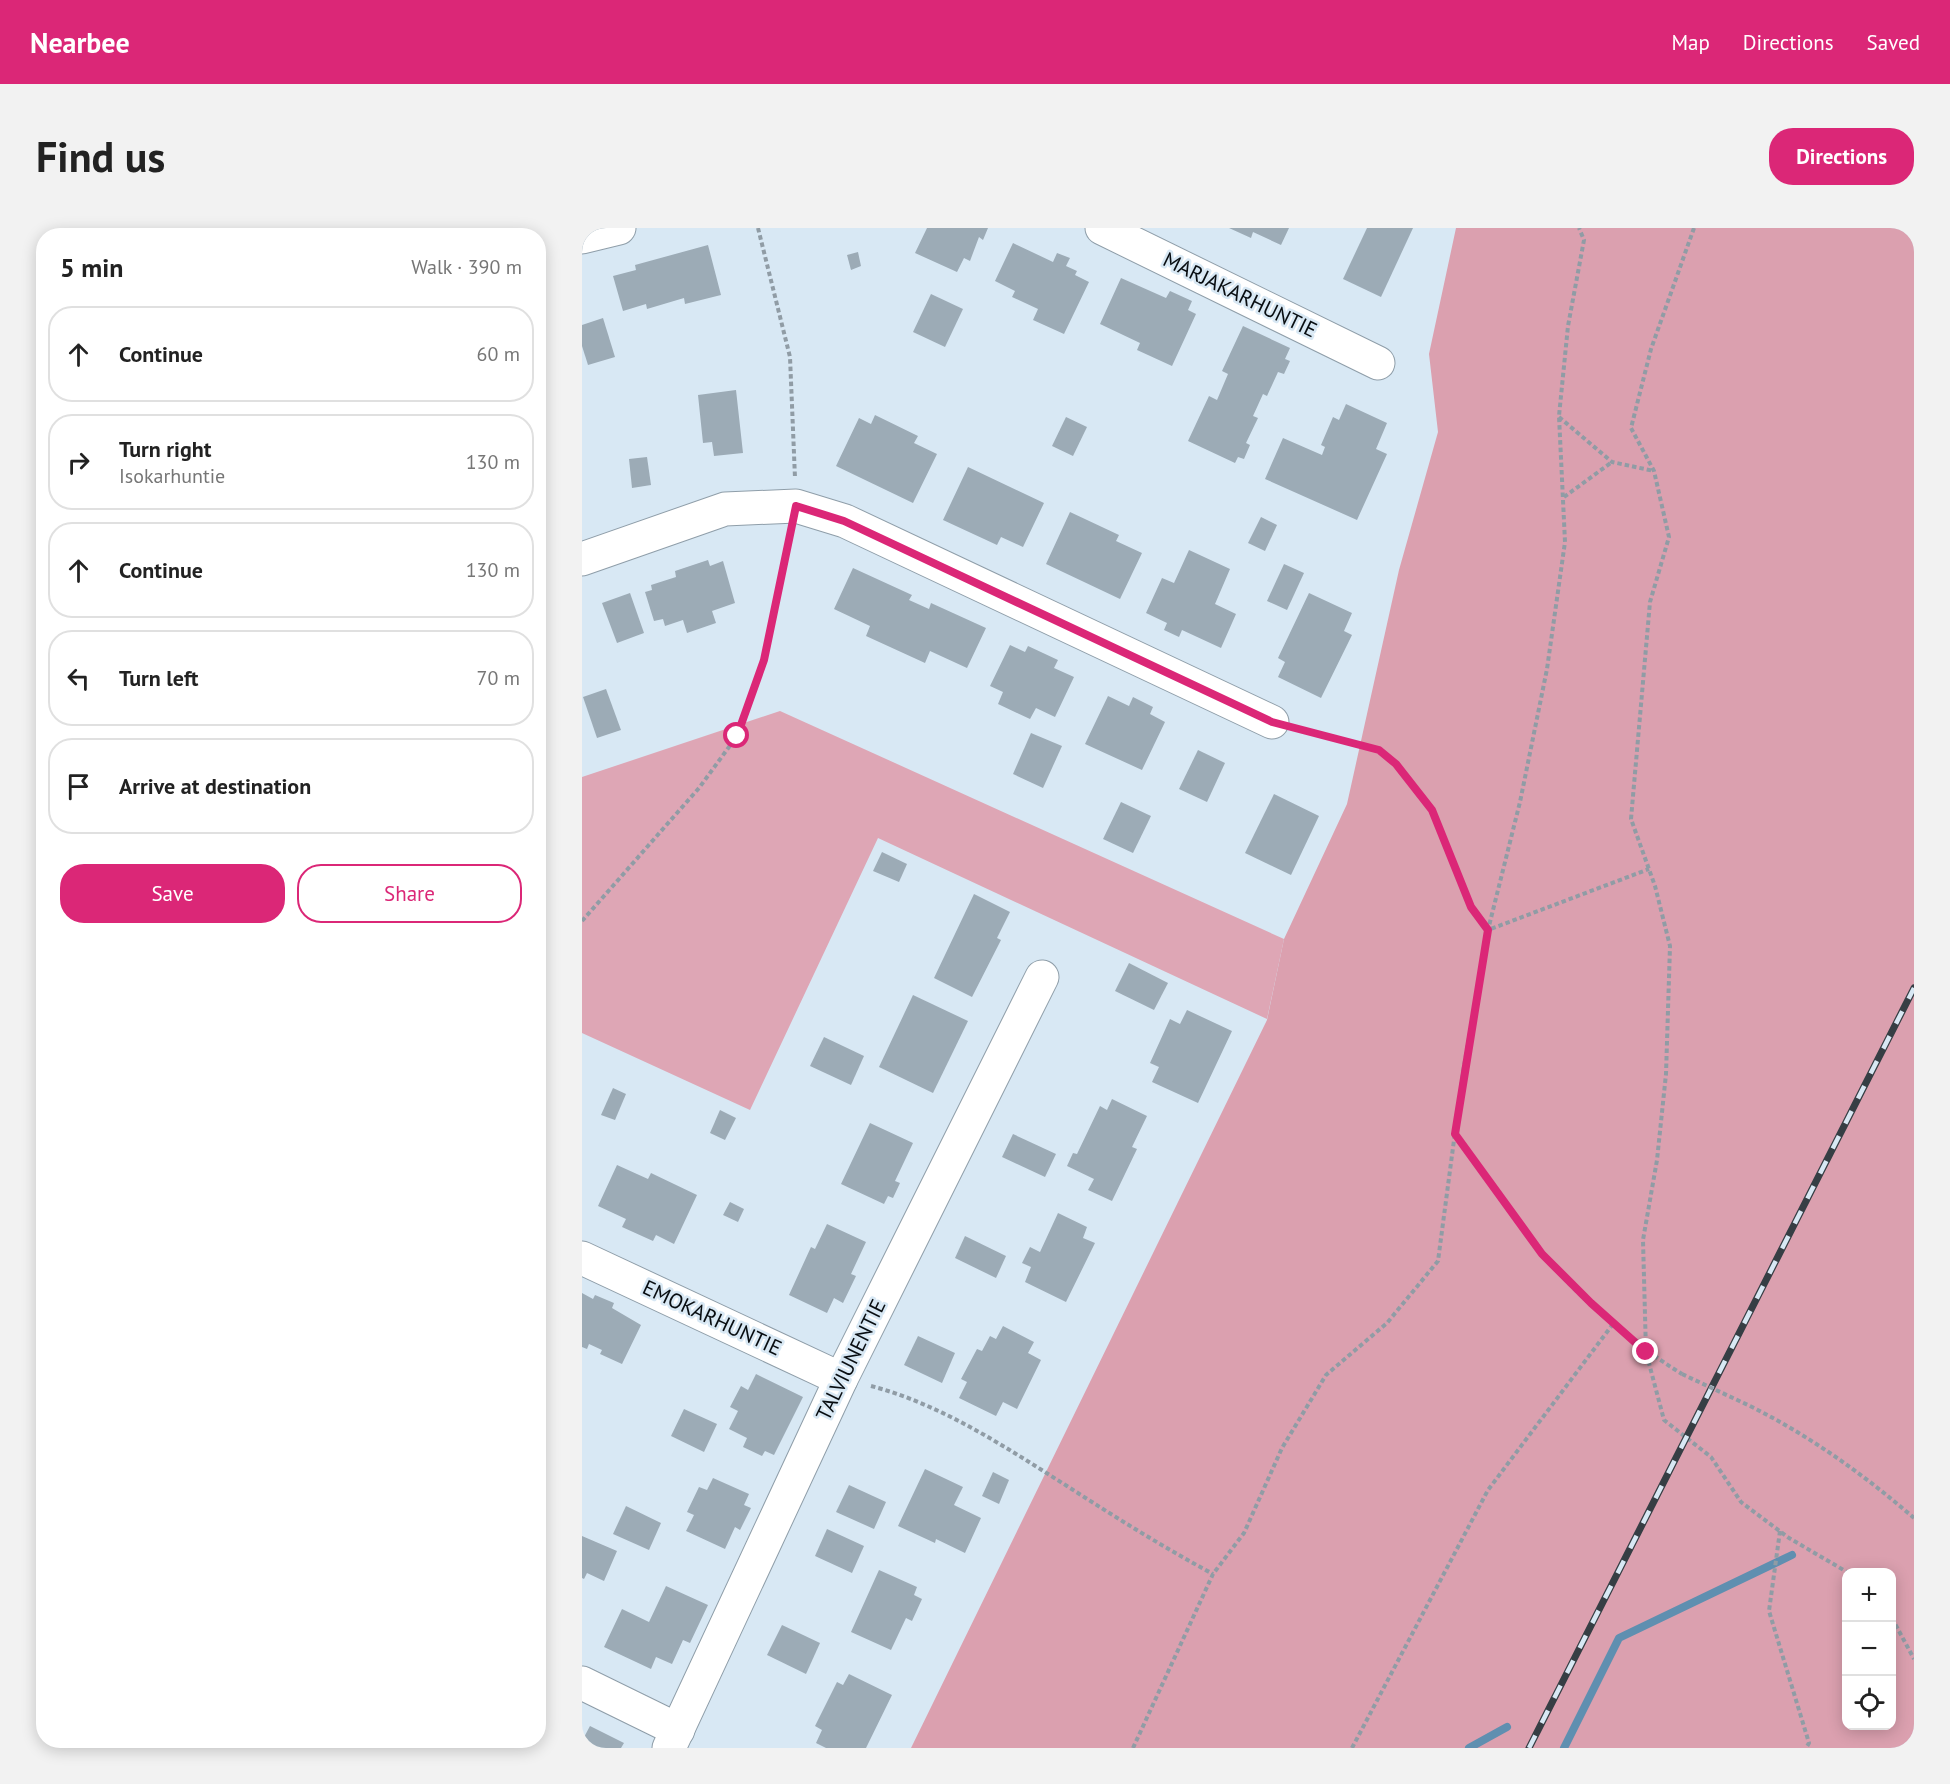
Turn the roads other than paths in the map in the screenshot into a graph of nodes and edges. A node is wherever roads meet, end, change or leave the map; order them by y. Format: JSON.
{"nodes":[{"id":1,"x":619,"y":228,"type":"edge"},
{"id":2,"x":1102,"y":228,"type":"edge"},
{"id":3,"x":582,"y":237,"type":"edge"},
{"id":4,"x":1378,"y":363,"type":"dead end"},
{"id":5,"x":582,"y":559,"type":"edge"},
{"id":6,"x":1272,"y":722,"type":"road end"},
{"id":7,"x":1042,"y":977,"type":"dead end"},
{"id":8,"x":582,"y":1258,"type":"edge"},
{"id":9,"x":841,"y":1378,"type":"junction"},
{"id":10,"x":582,"y":1683,"type":"edge"},
{"id":11,"x":673,"y":1739,"type":"edge"}],
"edges":[{"from":1,"to":3,"type":"street"},
{"from":2,"to":4,"type":"street","name":"MARJAKARHUNTIE"},
{"from":5,"to":6,"type":"street"},
{"from":7,"to":9,"type":"street","name":"TALVIUNENTIE"},
{"from":8,"to":9,"type":"street","name":"EMOKARHUNTIE"},
{"from":9,"to":11,"type":"street","name":"TALVIUNENTIE"},
{"from":10,"to":11,"type":"street"}]}
